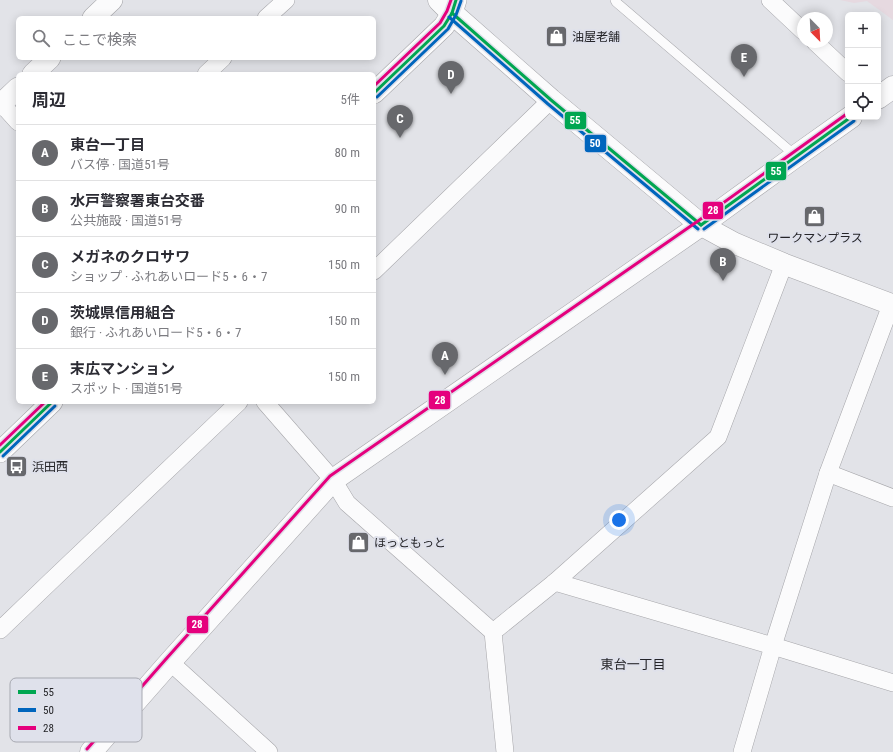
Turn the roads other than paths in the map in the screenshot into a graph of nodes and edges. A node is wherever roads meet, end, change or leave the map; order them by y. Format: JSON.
{"nodes":[{"id":1,"x":112,"y":0,"type":"edge"},
{"id":2,"x":286,"y":0,"type":"edge"},
{"id":3,"x":615,"y":0,"type":"edge"},
{"id":4,"x":770,"y":0,"type":"edge"},
{"id":5,"x":449,"y":4,"type":"edge"},
{"id":6,"x":95,"y":16,"type":"edge"},
{"id":7,"x":268,"y":16,"type":"edge"},
{"id":8,"x":797,"y":25,"type":"edge"},
{"id":9,"x":821,"y":48,"type":"edge"},
{"id":10,"x":48,"y":60,"type":"edge"},
{"id":11,"x":221,"y":60,"type":"edge"},
{"id":12,"x":845,"y":70,"type":"edge"},
{"id":13,"x":35,"y":72,"type":"edge"},
{"id":14,"x":208,"y":72,"type":"edge"},
{"id":15,"x":893,"y":87,"type":"edge"},
{"id":16,"x":16,"y":90,"type":"edge"},
{"id":17,"x":376,"y":91,"type":"edge"},
{"id":18,"x":881,"y":96,"type":"edge"},
{"id":19,"x":551,"y":100,"type":"junction"},
{"id":20,"x":0,"y":104,"type":"edge"},
{"id":21,"x":16,"y":120,"type":"edge"},
{"id":22,"x":848,"y":120,"type":"edge"},
{"id":23,"x":796,"y":156,"type":"junction"},
{"id":24,"x":701,"y":225,"type":"junction"},
{"id":25,"x":784,"y":264,"type":"junction"},
{"id":26,"x":376,"y":269,"type":"edge"},
{"id":27,"x":892,"y":305,"type":"edge"},
{"id":28,"x":50,"y":404,"type":"edge"},
{"id":29,"x":237,"y":404,"type":"edge"},
{"id":30,"x":267,"y":404,"type":"edge"},
{"id":31,"x":0,"y":452,"type":"edge"},
{"id":32,"x":828,"y":473,"type":"junction"},
{"id":33,"x":334,"y":480,"type":"junction"},
{"id":34,"x":893,"y":498,"type":"edge"},
{"id":35,"x":554,"y":582,"type":"junction"},
{"id":36,"x":0,"y":630,"type":"edge"},
{"id":37,"x":493,"y":632,"type":"junction"},
{"id":38,"x":773,"y":646,"type":"junction"},
{"id":39,"x":170,"y":662,"type":"junction"},
{"id":40,"x":893,"y":684,"type":"edge"},
{"id":41,"x":142,"y":694,"type":"edge"},
{"id":42,"x":100,"y":742,"type":"edge"},
{"id":43,"x":91,"y":752,"type":"edge"},
{"id":44,"x":268,"y":752,"type":"edge"},
{"id":45,"x":505,"y":752,"type":"edge"},
{"id":46,"x":742,"y":752,"type":"edge"}],
"edges":[{"from":1,"to":6,"type":"street"},
{"from":2,"to":7,"type":"street"},
{"from":3,"to":23,"type":"lane"},
{"from":4,"to":8,"type":"street"},
{"from":5,"to":17,"type":"street"},
{"from":5,"to":19,"type":"main road"},
{"from":9,"to":12,"type":"street"},
{"from":10,"to":13,"type":"street"},
{"from":11,"to":14,"type":"street"},
{"from":15,"to":18,"type":"main road"},
{"from":16,"to":20,"type":"street"},
{"from":19,"to":24,"type":"main road"},
{"from":19,"to":26,"type":"street"},
{"from":20,"to":21,"type":"street"},
{"from":22,"to":23,"type":"main road"},
{"from":23,"to":24,"type":"main road"},
{"from":24,"to":25,"type":"street"},
{"from":24,"to":33,"type":"main road"},
{"from":25,"to":27,"type":"street"},
{"from":25,"to":35,"type":"street"},
{"from":27,"to":32,"type":"street"},
{"from":28,"to":31,"type":"street"},
{"from":29,"to":36,"type":"street"},
{"from":30,"to":33,"type":"street"},
{"from":32,"to":34,"type":"street"},
{"from":32,"to":38,"type":"street"},
{"from":33,"to":37,"type":"street"},
{"from":33,"to":39,"type":"main road"},
{"from":35,"to":37,"type":"street"},
{"from":35,"to":38,"type":"street"},
{"from":37,"to":45,"type":"street"},
{"from":38,"to":40,"type":"street"},
{"from":38,"to":46,"type":"street"},
{"from":39,"to":41,"type":"main road"},
{"from":39,"to":44,"type":"street"},
{"from":42,"to":43,"type":"main road"}]}
